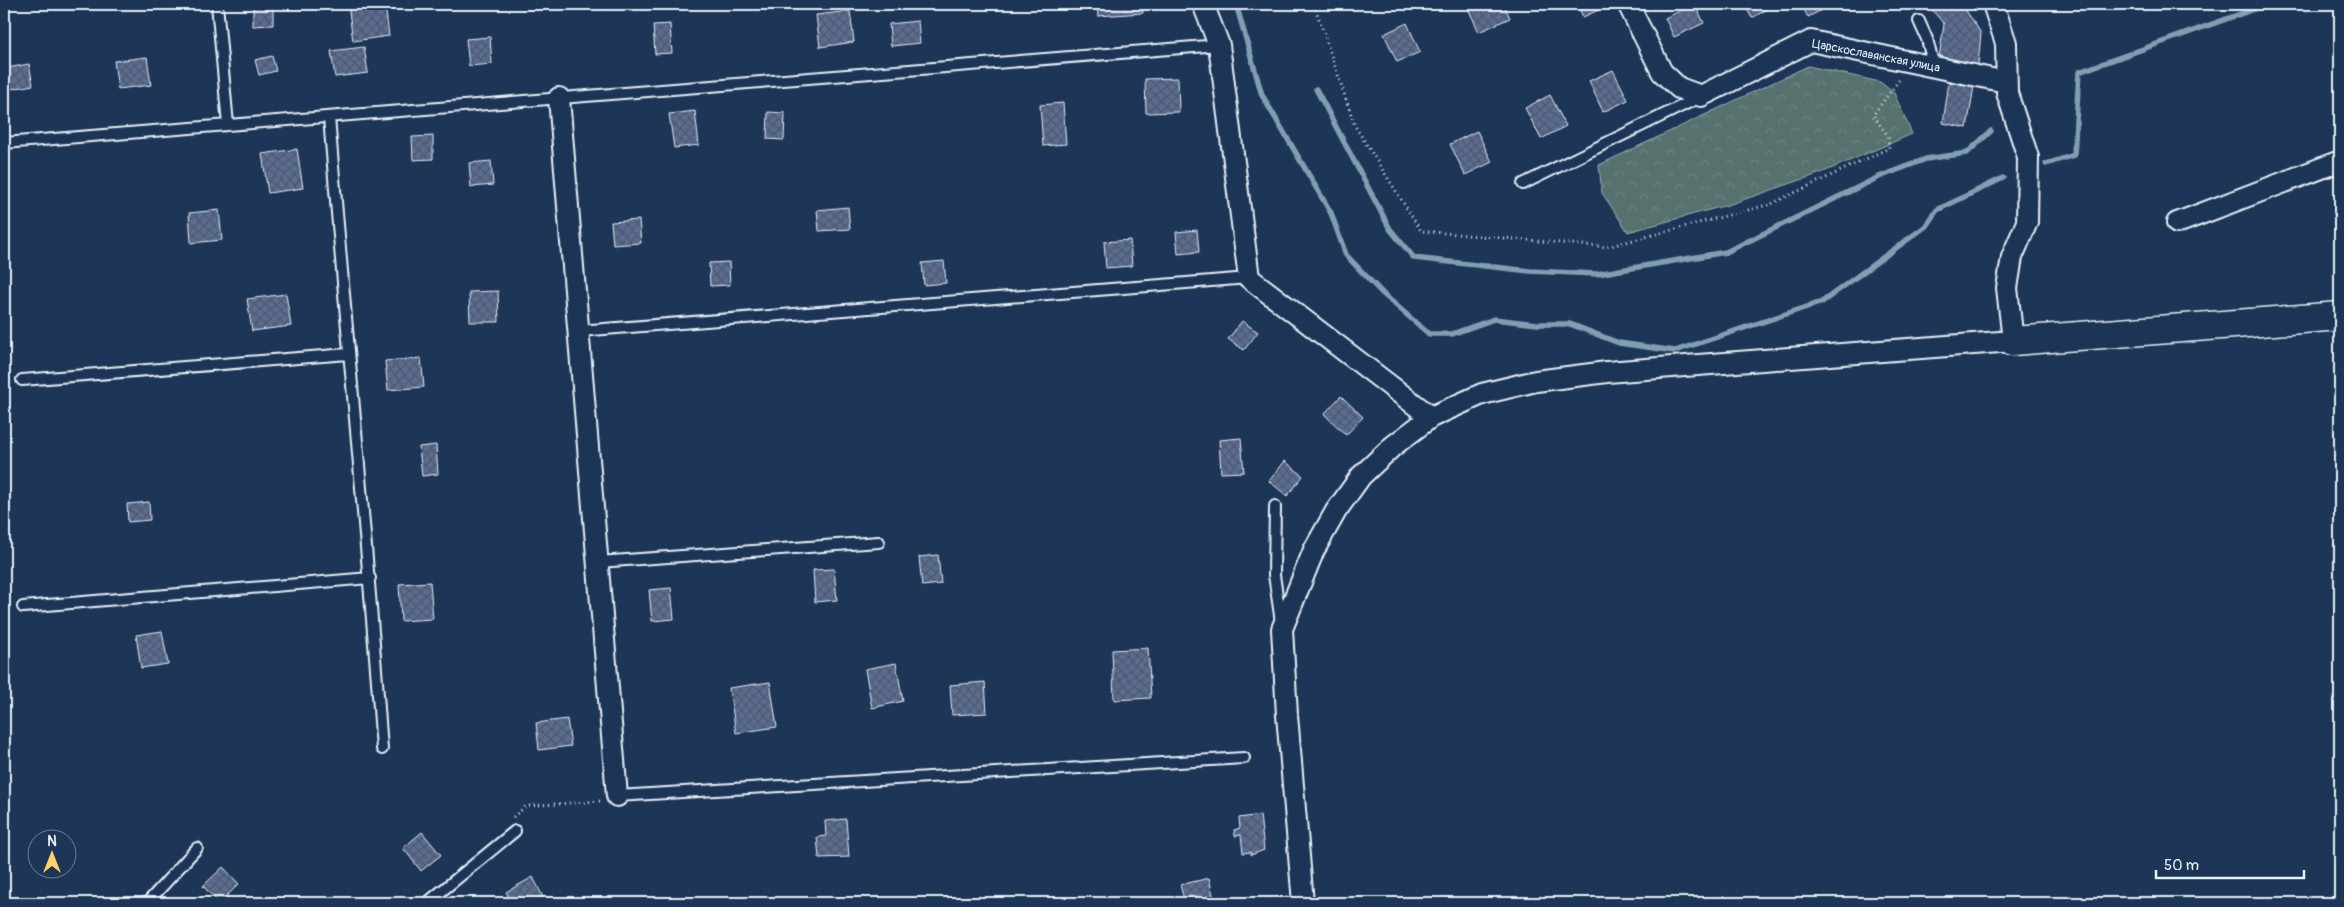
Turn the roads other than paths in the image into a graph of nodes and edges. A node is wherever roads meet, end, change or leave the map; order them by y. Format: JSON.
{"nodes":[{"id":1,"x":217,"y":4,"type":"edge"},
{"id":2,"x":1203,"y":4,"type":"edge"},
{"id":3,"x":1628,"y":4,"type":"edge"},
{"id":4,"x":1993,"y":4,"type":"edge"},
{"id":5,"x":1919,"y":20,"type":"dead end"},
{"id":6,"x":1219,"y":45,"type":"junction"},
{"id":7,"x":1934,"y":67,"type":"junction"},
{"id":8,"x":2006,"y":82,"type":"junction"},
{"id":9,"x":1701,"y":96,"type":"junction"},
{"id":10,"x":559,"y":98,"type":"junction"},
{"id":11,"x":329,"y":117,"type":"junction"},
{"id":12,"x":228,"y":125,"type":"junction"},
{"id":13,"x":4,"y":143,"type":"edge"},
{"id":14,"x":2340,"y":161,"type":"edge"},
{"id":15,"x":1523,"y":184,"type":"dead end"},
{"id":16,"x":2177,"y":223,"type":"dead end"},
{"id":17,"x":1249,"y":278,"type":"junction"},
{"id":18,"x":2340,"y":316,"type":"edge"},
{"id":19,"x":579,"y":331,"type":"junction"},
{"id":20,"x":2013,"y":340,"type":"junction"},
{"id":21,"x":348,"y":354,"type":"junction"},
{"id":22,"x":22,"y":380,"type":"dead end"},
{"id":23,"x":1431,"y":417,"type":"junction"},
{"id":24,"x":1275,"y":506,"type":"dead end"},
{"id":25,"x":879,"y":542,"type":"dead end"},
{"id":26,"x":598,"y":562,"type":"junction"},
{"id":27,"x":370,"y":578,"type":"junction"},
{"id":28,"x":23,"y":607,"type":"dead end"},
{"id":29,"x":1282,"y":629,"type":"junction"},
{"id":30,"x":382,"y":749,"type":"dead end"},
{"id":31,"x":1244,"y":758,"type":"dead end"},
{"id":32,"x":617,"y":796,"type":"joint"},
{"id":33,"x":515,"y":831,"type":"road end"},
{"id":34,"x":197,"y":848,"type":"dead end"},
{"id":35,"x":147,"y":903,"type":"edge"},
{"id":36,"x":427,"y":903,"type":"edge"},
{"id":37,"x":1303,"y":903,"type":"edge"}],
"edges":[{"from":1,"to":12,"type":"lane"},
{"from":2,"to":6,"type":"street"},
{"from":3,"to":9,"type":"street"},
{"from":4,"to":8,"type":"street"},
{"from":5,"to":7,"type":"lane"},
{"from":6,"to":10,"type":"lane"},
{"from":6,"to":17,"type":"street"},
{"from":7,"to":8,"type":"street","name":"Царскославянская улица"},
{"from":7,"to":9,"type":"street","name":"Царскославянская улица"},
{"from":8,"to":20,"type":"street"},
{"from":9,"to":15,"type":"lane"},
{"from":10,"to":11,"type":"lane"},
{"from":10,"to":19,"type":"street"},
{"from":11,"to":12,"type":"lane"},
{"from":11,"to":21,"type":"lane"},
{"from":12,"to":13,"type":"lane"},
{"from":14,"to":16,"type":"street"},
{"from":17,"to":19,"type":"lane"},
{"from":17,"to":23,"type":"street"},
{"from":18,"to":20,"type":"street"},
{"from":19,"to":26,"type":"street"},
{"from":20,"to":23,"type":"street"},
{"from":21,"to":22,"type":"lane"},
{"from":21,"to":27,"type":"lane"},
{"from":23,"to":29,"type":"street"},
{"from":24,"to":29,"type":"lane"},
{"from":25,"to":26,"type":"lane"},
{"from":26,"to":32,"type":"street"},
{"from":27,"to":28,"type":"lane"},
{"from":27,"to":30,"type":"lane"},
{"from":29,"to":37,"type":"street"},
{"from":31,"to":32,"type":"lane"},
{"from":33,"to":36,"type":"lane"},
{"from":34,"to":35,"type":"lane"}]}
